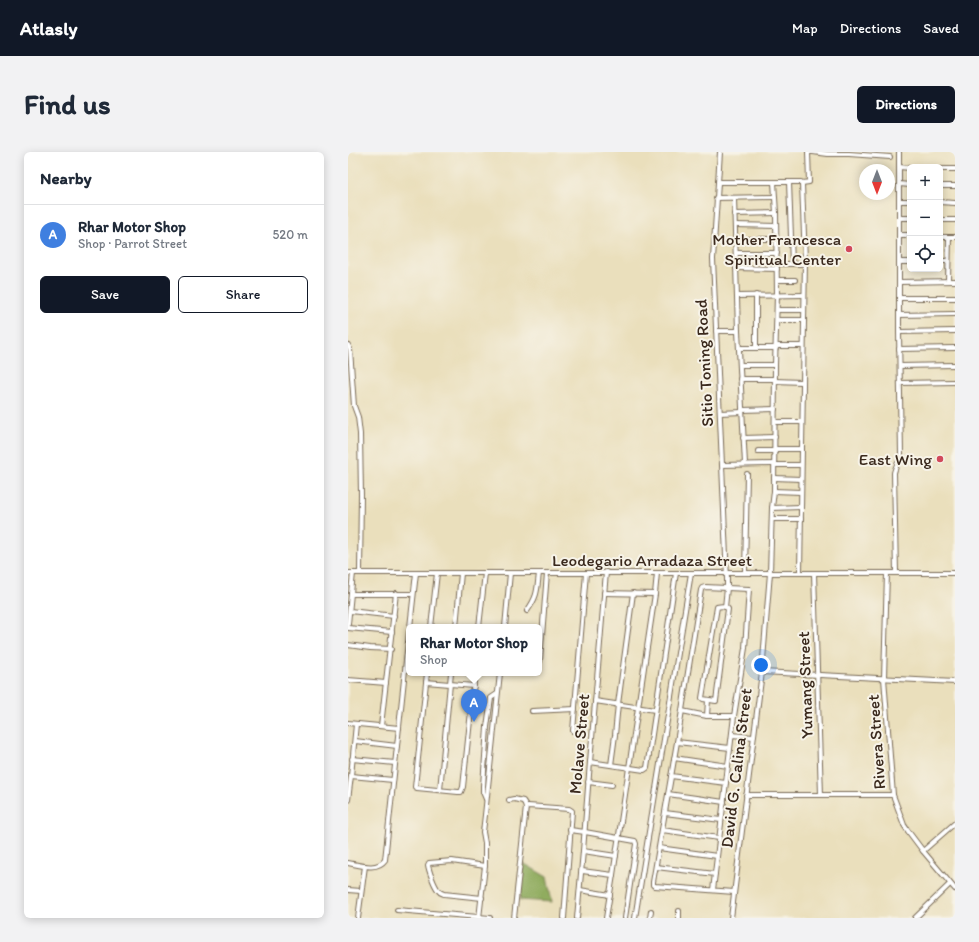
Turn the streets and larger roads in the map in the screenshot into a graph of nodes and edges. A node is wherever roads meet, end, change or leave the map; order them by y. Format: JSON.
{"nodes":[{"id":1,"x":720,"y":152,"type":"edge"},
{"id":2,"x":899,"y":152,"type":"edge"},
{"id":3,"x":849,"y":153,"type":"edge"},
{"id":4,"x":890,"y":157,"type":"dead end"},
{"id":5,"x":899,"y":168,"type":"junction"},
{"id":6,"x":907,"y":168,"type":"edge"},
{"id":7,"x":943,"y":168,"type":"edge"},
{"id":8,"x":955,"y":169,"type":"edge"},
{"id":9,"x":718,"y":182,"type":"junction"},
{"id":10,"x":774,"y":182,"type":"junction"},
{"id":11,"x":789,"y":182,"type":"junction"},
{"id":12,"x":802,"y":183,"type":"junction"},
{"id":13,"x":899,"y":184,"type":"junction"},
{"id":14,"x":907,"y":185,"type":"edge"},
{"id":15,"x":943,"y":186,"type":"edge"},
{"id":16,"x":955,"y":186,"type":"edge"},
{"id":17,"x":775,"y":196,"type":"junction"},
{"id":18,"x":716,"y":198,"type":"junction"},
{"id":19,"x":734,"y":198,"type":"junction"},
{"id":20,"x":899,"y":201,"type":"junction"},
{"id":21,"x":907,"y":201,"type":"edge"},
{"id":22,"x":943,"y":202,"type":"edge"},
{"id":23,"x":955,"y":203,"type":"edge"},
{"id":24,"x":776,"y":213,"type":"junction"},
{"id":25,"x":734,"y":214,"type":"junction"},
{"id":26,"x":899,"y":218,"type":"junction"},
{"id":27,"x":907,"y":218,"type":"edge"},
{"id":28,"x":943,"y":220,"type":"edge"},
{"id":29,"x":955,"y":220,"type":"edge"},
{"id":30,"x":735,"y":225,"type":"junction"},
{"id":31,"x":776,"y":226,"type":"junction"},
{"id":32,"x":899,"y":235,"type":"junction"},
{"id":33,"x":907,"y":235,"type":"edge"},
{"id":34,"x":943,"y":237,"type":"edge"},
{"id":35,"x":949,"y":237,"type":"junction"},
{"id":36,"x":955,"y":237,"type":"edge"},
{"id":37,"x":735,"y":239,"type":"junction"},
{"id":38,"x":776,"y":239,"type":"junction"},
{"id":39,"x":736,"y":253,"type":"junction"},
{"id":40,"x":777,"y":253,"type":"junction"},
{"id":41,"x":943,"y":261,"type":"edge"},
{"id":42,"x":948,"y":261,"type":"junction"},
{"id":43,"x":900,"y":262,"type":"junction"},
{"id":44,"x":907,"y":262,"type":"edge"},
{"id":45,"x":792,"y":264,"type":"junction"},
{"id":46,"x":805,"y":264,"type":"junction"},
{"id":47,"x":777,"y":267,"type":"junction"},
{"id":48,"x":736,"y":268,"type":"junction"},
{"id":49,"x":777,"y":280,"type":"junction"},
{"id":50,"x":794,"y":280,"type":"dead end"},
{"id":51,"x":948,"y":281,"type":"junction"},
{"id":52,"x":955,"y":281,"type":"edge"},
{"id":53,"x":899,"y":282,"type":"junction"},
{"id":54,"x":756,"y":295,"type":"junction"},
{"id":55,"x":777,"y":295,"type":"junction"},
{"id":56,"x":804,"y":295,"type":"junction"},
{"id":57,"x":738,"y":296,"type":"junction"},
{"id":58,"x":899,"y":298,"type":"junction"},
{"id":59,"x":955,"y":298,"type":"edge"},
{"id":60,"x":777,"y":310,"type":"junction"},
{"id":61,"x":804,"y":310,"type":"junction"},
{"id":62,"x":955,"y":314,"type":"edge"},
{"id":63,"x":900,"y":316,"type":"junction"},
{"id":64,"x":777,"y":320,"type":"junction"},
{"id":65,"x":804,"y":320,"type":"junction"},
{"id":66,"x":716,"y":331,"type":"junction"},
{"id":67,"x":738,"y":332,"type":"junction"},
{"id":68,"x":899,"y":332,"type":"junction"},
{"id":69,"x":955,"y":332,"type":"edge"},
{"id":70,"x":348,"y":345,"type":"edge"},
{"id":71,"x":803,"y":346,"type":"junction"},
{"id":72,"x":776,"y":347,"type":"junction"},
{"id":73,"x":739,"y":348,"type":"junction"},
{"id":74,"x":756,"y":348,"type":"junction"},
{"id":75,"x":955,"y":348,"type":"edge"},
{"id":76,"x":900,"y":349,"type":"junction"},
{"id":77,"x":740,"y":365,"type":"junction"},
{"id":78,"x":775,"y":365,"type":"junction"},
{"id":79,"x":955,"y":365,"type":"edge"},
{"id":80,"x":900,"y":366,"type":"junction"},
{"id":81,"x":740,"y":379,"type":"junction"},
{"id":82,"x":775,"y":380,"type":"junction"},
{"id":83,"x":802,"y":382,"type":"junction"},
{"id":84,"x":955,"y":382,"type":"edge"},
{"id":85,"x":900,"y":383,"type":"junction"},
{"id":86,"x":775,"y":409,"type":"junction"},
{"id":87,"x":742,"y":411,"type":"junction"},
{"id":88,"x":720,"y":413,"type":"junction"},
{"id":89,"x":775,"y":422,"type":"junction"},
{"id":90,"x":802,"y":422,"type":"junction"},
{"id":91,"x":775,"y":437,"type":"junction"},
{"id":92,"x":743,"y":438,"type":"junction"},
{"id":93,"x":802,"y":449,"type":"junction"},
{"id":94,"x":775,"y":450,"type":"junction"},
{"id":95,"x":758,"y":451,"type":"dead end"},
{"id":96,"x":744,"y":464,"type":"junction"},
{"id":97,"x":722,"y":465,"type":"junction"},
{"id":98,"x":775,"y":465,"type":"junction"},
{"id":99,"x":801,"y":465,"type":"junction"},
{"id":100,"x":747,"y":474,"type":"dead end"},
{"id":101,"x":774,"y":478,"type":"junction"},
{"id":102,"x":801,"y":479,"type":"junction"},
{"id":103,"x":774,"y":491,"type":"junction"},
{"id":104,"x":801,"y":492,"type":"junction"},
{"id":105,"x":772,"y":508,"type":"junction"},
{"id":106,"x":801,"y":508,"type":"junction"},
{"id":107,"x":772,"y":519,"type":"junction"},
{"id":108,"x":801,"y":519,"type":"junction"},
{"id":109,"x":606,"y":572,"type":"junction"},
{"id":110,"x":350,"y":573,"type":"edge"},
{"id":111,"x":360,"y":573,"type":"junction"},
{"id":112,"x":416,"y":573,"type":"junction"},
{"id":113,"x":437,"y":573,"type":"junction"},
{"id":114,"x":461,"y":573,"type":"junction"},
{"id":115,"x":485,"y":573,"type":"junction"},
{"id":116,"x":510,"y":573,"type":"junction"},
{"id":117,"x":539,"y":573,"type":"junction"},
{"id":118,"x":547,"y":573,"type":"junction"},
{"id":119,"x":586,"y":573,"type":"junction"},
{"id":120,"x":657,"y":573,"type":"junction"},
{"id":121,"x":676,"y":573,"type":"junction"},
{"id":122,"x":691,"y":573,"type":"junction"},
{"id":123,"x":770,"y":573,"type":"junction"},
{"id":124,"x":800,"y":573,"type":"junction"},
{"id":125,"x":814,"y":573,"type":"junction"},
{"id":126,"x":887,"y":573,"type":"junction"},
{"id":127,"x":896,"y":573,"type":"junction"},
{"id":128,"x":955,"y":573,"type":"edge"},
{"id":129,"x":726,"y":574,"type":"junction"},
{"id":130,"x":745,"y":574,"type":"junction"},
{"id":131,"x":727,"y":588,"type":"junction"},
{"id":132,"x":604,"y":593,"type":"junction"},
{"id":133,"x":633,"y":593,"type":"junction"},
{"id":134,"x":351,"y":594,"type":"junction"},
{"id":135,"x":396,"y":594,"type":"junction"},
{"id":136,"x":413,"y":594,"type":"junction"},
{"id":137,"x":655,"y":594,"type":"junction"},
{"id":138,"x":724,"y":607,"type":"junction"},
{"id":139,"x":350,"y":611,"type":"junction"},
{"id":140,"x":527,"y":611,"type":"dead end"},
{"id":141,"x":394,"y":616,"type":"junction"},
{"id":142,"x":348,"y":624,"type":"edge"},
{"id":143,"x":410,"y":624,"type":"edge"},
{"id":144,"x":431,"y":624,"type":"edge"},
{"id":145,"x":456,"y":624,"type":"edge"},
{"id":146,"x":479,"y":624,"type":"edge"},
{"id":147,"x":504,"y":624,"type":"edge"},
{"id":148,"x":348,"y":628,"type":"edge"},
{"id":149,"x":392,"y":632,"type":"junction"},
{"id":150,"x":542,"y":636,"type":"edge"},
{"id":151,"x":348,"y":645,"type":"edge"},
{"id":152,"x":391,"y":649,"type":"junction"},
{"id":153,"x":406,"y":661,"type":"edge"},
{"id":154,"x":762,"y":672,"type":"junction"},
{"id":155,"x":817,"y":675,"type":"junction"},
{"id":156,"x":426,"y":676,"type":"edge"},
{"id":157,"x":451,"y":676,"type":"edge"},
{"id":158,"x":475,"y":676,"type":"edge"},
{"id":159,"x":500,"y":676,"type":"edge"},
{"id":160,"x":884,"y":678,"type":"junction"},
{"id":161,"x":348,"y":680,"type":"edge"},
{"id":162,"x":426,"y":682,"type":"junction"},
{"id":163,"x":955,"y":682,"type":"edge"},
{"id":164,"x":386,"y":683,"type":"junction"},
{"id":165,"x":450,"y":684,"type":"junction"},
{"id":166,"x":474,"y":686,"type":"junction"},
{"id":167,"x":497,"y":694,"type":"junction"},
{"id":168,"x":708,"y":700,"type":"junction"},
{"id":169,"x":595,"y":701,"type":"junction"},
{"id":170,"x":618,"y":704,"type":"junction"},
{"id":171,"x":489,"y":707,"type":"junction"},
{"id":172,"x":638,"y":707,"type":"junction"},
{"id":173,"x":575,"y":709,"type":"junction"},
{"id":174,"x":655,"y":710,"type":"junction"},
{"id":175,"x":532,"y":711,"type":"dead end"},
{"id":176,"x":682,"y":711,"type":"junction"},
{"id":177,"x":496,"y":712,"type":"junction"},
{"id":178,"x":707,"y":716,"type":"junction"},
{"id":179,"x":734,"y":716,"type":"junction"},
{"id":180,"x":348,"y":723,"type":"edge"},
{"id":181,"x":356,"y":724,"type":"junction"},
{"id":182,"x":381,"y":726,"type":"junction"},
{"id":183,"x":487,"y":726,"type":"junction"},
{"id":184,"x":399,"y":728,"type":"junction"},
{"id":185,"x":573,"y":731,"type":"dead end"},
{"id":186,"x":732,"y":734,"type":"junction"},
{"id":187,"x":753,"y":736,"type":"junction"},
{"id":188,"x":493,"y":738,"type":"junction"},
{"id":189,"x":354,"y":741,"type":"junction"},
{"id":190,"x":677,"y":742,"type":"junction"},
{"id":191,"x":397,"y":746,"type":"junction"},
{"id":192,"x":730,"y":748,"type":"junction"},
{"id":193,"x":674,"y":758,"type":"junction"},
{"id":194,"x":352,"y":759,"type":"junction"},
{"id":195,"x":590,"y":762,"type":"junction"},
{"id":196,"x":395,"y":763,"type":"junction"},
{"id":197,"x":611,"y":765,"type":"junction"},
{"id":198,"x":728,"y":766,"type":"junction"},
{"id":199,"x":629,"y":768,"type":"junction"},
{"id":200,"x":351,"y":776,"type":"junction"},
{"id":201,"x":671,"y":776,"type":"junction"},
{"id":202,"x":393,"y":780,"type":"junction"},
{"id":203,"x":588,"y":782,"type":"junction"},
{"id":204,"x":726,"y":783,"type":"junction"},
{"id":205,"x":612,"y":785,"type":"dead end"},
{"id":206,"x":440,"y":790,"type":"junction"},
{"id":207,"x":488,"y":790,"type":"junction"},
{"id":208,"x":484,"y":793,"type":"junction"},
{"id":209,"x":668,"y":794,"type":"junction"},
{"id":210,"x":821,"y":795,"type":"junction"},
{"id":211,"x":893,"y":795,"type":"junction"},
{"id":212,"x":746,"y":796,"type":"junction"},
{"id":213,"x":487,"y":799,"type":"junction"},
{"id":214,"x":348,"y":800,"type":"edge"},
{"id":215,"x":509,"y":800,"type":"dead end"},
{"id":216,"x":724,"y":802,"type":"junction"},
{"id":217,"x":526,"y":807,"type":"junction"},
{"id":218,"x":665,"y":813,"type":"junction"},
{"id":219,"x":722,"y":820,"type":"junction"},
{"id":220,"x":955,"y":823,"type":"edge"},
{"id":221,"x":570,"y":830,"type":"junction"},
{"id":222,"x":662,"y":830,"type":"junction"},
{"id":223,"x":585,"y":832,"type":"junction"},
{"id":224,"x":619,"y":838,"type":"junction"},
{"id":225,"x":720,"y":838,"type":"junction"},
{"id":226,"x":659,"y":848,"type":"junction"},
{"id":227,"x":584,"y":851,"type":"junction"},
{"id":228,"x":924,"y":851,"type":"junction"},
{"id":229,"x":616,"y":856,"type":"junction"},
{"id":230,"x":718,"y":856,"type":"junction"},
{"id":231,"x":348,"y":863,"type":"edge"},
{"id":232,"x":364,"y":866,"type":"junction"},
{"id":233,"x":485,"y":866,"type":"junction"},
{"id":234,"x":656,"y":867,"type":"junction"},
{"id":235,"x":582,"y":871,"type":"junction"},
{"id":236,"x":715,"y":874,"type":"junction"},
{"id":237,"x":613,"y":876,"type":"junction"},
{"id":238,"x":950,"y":884,"type":"junction"},
{"id":239,"x":955,"y":889,"type":"edge"},
{"id":240,"x":348,"y":890,"type":"edge"},
{"id":241,"x":580,"y":890,"type":"junction"},
{"id":242,"x":713,"y":890,"type":"junction"},
{"id":243,"x":361,"y":891,"type":"junction"},
{"id":244,"x":734,"y":892,"type":"junction"},
{"id":245,"x":610,"y":895,"type":"junction"},
{"id":246,"x":482,"y":898,"type":"junction"},
{"id":247,"x":397,"y":910,"type":"dead end"},
{"id":248,"x":651,"y":911,"type":"dead end"},
{"id":249,"x":679,"y":911,"type":"dead end"},
{"id":250,"x":358,"y":918,"type":"edge"},
{"id":251,"x":479,"y":918,"type":"edge"},
{"id":252,"x":490,"y":918,"type":"edge"},
{"id":253,"x":514,"y":918,"type":"edge"},
{"id":254,"x":564,"y":918,"type":"edge"},
{"id":255,"x":577,"y":918,"type":"edge"},
{"id":256,"x":606,"y":918,"type":"edge"},
{"id":257,"x":625,"y":918,"type":"edge"},
{"id":258,"x":636,"y":918,"type":"edge"},
{"id":259,"x":650,"y":918,"type":"edge"},
{"id":260,"x":678,"y":918,"type":"edge"},
{"id":261,"x":731,"y":918,"type":"edge"},
{"id":262,"x":915,"y":918,"type":"edge"}],
"edges":[{"from":1,"to":9,"type":"street","name":"Sitio Toning Road"},
{"from":2,"to":5,"type":"street"},
{"from":3,"to":4,"type":"street"},
{"from":3,"to":12,"type":"street"},
{"from":5,"to":6,"type":"street"},
{"from":5,"to":13,"type":"street"},
{"from":7,"to":8,"type":"street"},
{"from":9,"to":10,"type":"street"},
{"from":9,"to":18,"type":"street","name":"Sitio Toning Road"},
{"from":10,"to":11,"type":"street"},
{"from":10,"to":17,"type":"street","name":"David G. Calina Street"},
{"from":11,"to":12,"type":"street"},
{"from":11,"to":45,"type":"street"},
{"from":12,"to":46,"type":"street"},
{"from":13,"to":14,"type":"street"},
{"from":13,"to":20,"type":"street"},
{"from":15,"to":16,"type":"street"},
{"from":17,"to":19,"type":"street"},
{"from":17,"to":24,"type":"street","name":"David G. Calina Street"},
{"from":18,"to":19,"type":"street"},
{"from":18,"to":66,"type":"street","name":"Sitio Toning Road"},
{"from":19,"to":25,"type":"street"},
{"from":20,"to":21,"type":"street"},
{"from":20,"to":26,"type":"street"},
{"from":22,"to":23,"type":"street"},
{"from":24,"to":25,"type":"street"},
{"from":24,"to":31,"type":"street","name":"David G. Calina Street"},
{"from":25,"to":30,"type":"street"},
{"from":26,"to":27,"type":"street"},
{"from":26,"to":32,"type":"street"},
{"from":28,"to":29,"type":"street"},
{"from":30,"to":31,"type":"street"},
{"from":30,"to":37,"type":"street"},
{"from":31,"to":38,"type":"street","name":"David G. Calina Street"},
{"from":32,"to":33,"type":"street"},
{"from":32,"to":43,"type":"street"},
{"from":34,"to":35,"type":"street"},
{"from":35,"to":36,"type":"street"},
{"from":35,"to":42,"type":"street"},
{"from":37,"to":38,"type":"street"},
{"from":37,"to":39,"type":"street"},
{"from":38,"to":40,"type":"street","name":"David G. Calina Street"},
{"from":39,"to":40,"type":"street"},
{"from":39,"to":48,"type":"street"},
{"from":40,"to":47,"type":"street","name":"David G. Calina Street"},
{"from":41,"to":42,"type":"street"},
{"from":42,"to":51,"type":"street"},
{"from":43,"to":44,"type":"street"},
{"from":43,"to":53,"type":"street"},
{"from":45,"to":46,"type":"street"},
{"from":45,"to":47,"type":"street"},
{"from":46,"to":56,"type":"street"},
{"from":47,"to":48,"type":"street"},
{"from":47,"to":49,"type":"street","name":"David G. Calina Street"},
{"from":48,"to":57,"type":"street"},
{"from":49,"to":50,"type":"street"},
{"from":49,"to":55,"type":"street","name":"David G. Calina Street"},
{"from":51,"to":52,"type":"street"},
{"from":51,"to":53,"type":"street"},
{"from":53,"to":58,"type":"street"},
{"from":54,"to":55,"type":"street"},
{"from":54,"to":57,"type":"street"},
{"from":54,"to":74,"type":"street"},
{"from":55,"to":56,"type":"street"},
{"from":55,"to":60,"type":"street","name":"David G. Calina Street"},
{"from":56,"to":61,"type":"street"},
{"from":57,"to":67,"type":"street"},
{"from":58,"to":59,"type":"street"},
{"from":58,"to":63,"type":"street"},
{"from":60,"to":61,"type":"street"},
{"from":60,"to":64,"type":"street","name":"David G. Calina Street"},
{"from":61,"to":65,"type":"street"},
{"from":62,"to":63,"type":"street"},
{"from":63,"to":68,"type":"street"},
{"from":64,"to":65,"type":"street"},
{"from":64,"to":72,"type":"street","name":"David G. Calina Street"},
{"from":65,"to":71,"type":"street"},
{"from":66,"to":67,"type":"street"},
{"from":66,"to":88,"type":"street","name":"Sitio Toning Road"},
{"from":67,"to":73,"type":"street"},
{"from":68,"to":69,"type":"street"},
{"from":68,"to":76,"type":"street"},
{"from":70,"to":111,"type":"street"},
{"from":71,"to":72,"type":"street"},
{"from":71,"to":83,"type":"street"},
{"from":72,"to":74,"type":"street"},
{"from":72,"to":78,"type":"street","name":"David G. Calina Street"},
{"from":73,"to":74,"type":"street"},
{"from":73,"to":77,"type":"street"},
{"from":75,"to":76,"type":"street"},
{"from":76,"to":80,"type":"street"},
{"from":77,"to":78,"type":"street"},
{"from":77,"to":81,"type":"street"},
{"from":78,"to":82,"type":"street","name":"David G. Calina Street"},
{"from":79,"to":80,"type":"street"},
{"from":80,"to":85,"type":"street"},
{"from":81,"to":82,"type":"street"},
{"from":81,"to":87,"type":"street"},
{"from":82,"to":83,"type":"street"},
{"from":82,"to":86,"type":"street","name":"David G. Calina Street"},
{"from":83,"to":90,"type":"street"},
{"from":84,"to":85,"type":"street"},
{"from":85,"to":127,"type":"street"},
{"from":86,"to":87,"type":"street"},
{"from":86,"to":89,"type":"street","name":"David G. Calina Street"},
{"from":87,"to":88,"type":"street"},
{"from":87,"to":92,"type":"street"},
{"from":88,"to":97,"type":"street","name":"Sitio Toning Road"},
{"from":89,"to":90,"type":"street"},
{"from":89,"to":91,"type":"street","name":"David G. Calina Street"},
{"from":90,"to":93,"type":"street"},
{"from":91,"to":92,"type":"street"},
{"from":91,"to":94,"type":"street","name":"David G. Calina Street"},
{"from":92,"to":96,"type":"street"},
{"from":93,"to":94,"type":"street"},
{"from":93,"to":99,"type":"street"},
{"from":94,"to":95,"type":"street"},
{"from":94,"to":98,"type":"street","name":"David G. Calina Street"},
{"from":96,"to":97,"type":"street"},
{"from":96,"to":98,"type":"street"},
{"from":97,"to":129,"type":"street","name":"Sitio Toning Road"},
{"from":98,"to":99,"type":"street"},
{"from":98,"to":101,"type":"street","name":"David G. Calina Street"},
{"from":99,"to":102,"type":"street"},
{"from":100,"to":130,"type":"street"},
{"from":101,"to":102,"type":"street"},
{"from":101,"to":103,"type":"street","name":"David G. Calina Street"},
{"from":102,"to":104,"type":"street"},
{"from":103,"to":104,"type":"street"},
{"from":103,"to":105,"type":"street","name":"David G. Calina Street"},
{"from":104,"to":106,"type":"street"},
{"from":105,"to":106,"type":"street"},
{"from":105,"to":107,"type":"street","name":"David G. Calina Street"},
{"from":106,"to":108,"type":"street"},
{"from":107,"to":108,"type":"street"},
{"from":107,"to":123,"type":"street","name":"David G. Calina Street"},
{"from":108,"to":124,"type":"street"},
{"from":109,"to":119,"type":"street","name":"Leodegario Arradaza Street"},
{"from":109,"to":120,"type":"street","name":"Leodegario Arradaza Street"},
{"from":109,"to":132,"type":"street","name":"Molave Street"},
{"from":110,"to":111,"type":"street","name":"Leodegario Arradaza Street"},
{"from":110,"to":134,"type":"street"},
{"from":111,"to":112,"type":"street","name":"Leodegario Arradaza Street"},
{"from":112,"to":113,"type":"street","name":"Leodegario Arradaza Street"},
{"from":112,"to":136,"type":"street"},
{"from":113,"to":114,"type":"street","name":"Leodegario Arradaza Street"},
{"from":113,"to":144,"type":"street"},
{"from":114,"to":115,"type":"street","name":"Leodegario Arradaza Street"},
{"from":114,"to":145,"type":"street"},
{"from":115,"to":116,"type":"street","name":"Leodegario Arradaza Street"},
{"from":115,"to":146,"type":"street"},
{"from":116,"to":117,"type":"street","name":"Leodegario Arradaza Street"},
{"from":116,"to":147,"type":"street"},
{"from":117,"to":118,"type":"street","name":"Leodegario Arradaza Street"},
{"from":117,"to":140,"type":"street"},
{"from":118,"to":119,"type":"street","name":"Leodegario Arradaza Street"},
{"from":118,"to":150,"type":"street"},
{"from":119,"to":173,"type":"street"},
{"from":120,"to":121,"type":"street","name":"Leodegario Arradaza Street"},
{"from":120,"to":137,"type":"street"},
{"from":121,"to":122,"type":"street","name":"Leodegario Arradaza Street"},
{"from":121,"to":174,"type":"street"},
{"from":122,"to":129,"type":"street","name":"Leodegario Arradaza Street"},
{"from":122,"to":258,"type":"street"},
{"from":123,"to":124,"type":"street","name":"Leodegario Arradaza Street"},
{"from":123,"to":130,"type":"street","name":"Leodegario Arradaza Street"},
{"from":123,"to":154,"type":"street","name":"David G. Calina Street"},
{"from":124,"to":125,"type":"street","name":"Leodegario Arradaza Street"},
{"from":125,"to":126,"type":"street","name":"Leodegario Arradaza Street"},
{"from":125,"to":155,"type":"street","name":"Yumang Street"},
{"from":126,"to":127,"type":"street","name":"Leodegario Arradaza Street"},
{"from":126,"to":160,"type":"street","name":"Rivera Street"},
{"from":127,"to":128,"type":"street","name":"Leodegario Arradaza Street"},
{"from":129,"to":130,"type":"street","name":"Leodegario Arradaza Street"},
{"from":129,"to":131,"type":"street","name":"Sitio Toning Road"},
{"from":131,"to":138,"type":"street","name":"Sitio Toning Road"},
{"from":131,"to":176,"type":"street"},
{"from":131,"to":179,"type":"street"},
{"from":132,"to":133,"type":"street"},
{"from":132,"to":169,"type":"street","name":"Molave Street"},
{"from":133,"to":137,"type":"street"},
{"from":133,"to":170,"type":"street"},
{"from":134,"to":135,"type":"street"},
{"from":134,"to":139,"type":"street"},
{"from":135,"to":136,"type":"street"},
{"from":135,"to":141,"type":"street"},
{"from":136,"to":143,"type":"street"},
{"from":137,"to":172,"type":"street"},
{"from":138,"to":168,"type":"street"},
{"from":138,"to":168,"type":"street"},
{"from":139,"to":141,"type":"street"},
{"from":139,"to":142,"type":"street"},
{"from":141,"to":149,"type":"street"},
{"from":148,"to":149,"type":"street"},
{"from":149,"to":152,"type":"street"},
{"from":151,"to":152,"type":"street"},
{"from":152,"to":164,"type":"street"},
{"from":153,"to":184,"type":"street"},
{"from":154,"to":155,"type":"street"},
{"from":154,"to":187,"type":"street","name":"David G. Calina Street"},
{"from":155,"to":160,"type":"street"},
{"from":155,"to":210,"type":"street","name":"Yumang Street"},
{"from":156,"to":162,"type":"street"},
{"from":157,"to":165,"type":"street"},
{"from":158,"to":166,"type":"street"},
{"from":159,"to":167,"type":"street"},
{"from":160,"to":163,"type":"street"},
{"from":160,"to":211,"type":"street","name":"Rivera Street"},
{"from":161,"to":164,"type":"street"},
{"from":162,"to":165,"type":"street"},
{"from":162,"to":206,"type":"street"},
{"from":164,"to":182,"type":"street"},
{"from":165,"to":166,"type":"street"},
{"from":165,"to":206,"type":"street"},
{"from":166,"to":206,"type":"street"},
{"from":167,"to":171,"type":"street"},
{"from":167,"to":177,"type":"street"},
{"from":168,"to":178,"type":"street"},
{"from":169,"to":170,"type":"street"},
{"from":169,"to":195,"type":"street","name":"Molave Street"},
{"from":170,"to":172,"type":"street"},
{"from":170,"to":197,"type":"street"},
{"from":171,"to":177,"type":"street"},
{"from":171,"to":183,"type":"street"},
{"from":172,"to":174,"type":"street"},
{"from":172,"to":199,"type":"street"},
{"from":173,"to":175,"type":"street"},
{"from":173,"to":185,"type":"street"},
{"from":174,"to":199,"type":"street"},
{"from":176,"to":178,"type":"street"},
{"from":176,"to":190,"type":"street"},
{"from":177,"to":188,"type":"street"},
{"from":178,"to":179,"type":"street"},
{"from":179,"to":186,"type":"street"},
{"from":180,"to":181,"type":"street"},
{"from":181,"to":182,"type":"street"},
{"from":181,"to":189,"type":"street"},
{"from":182,"to":184,"type":"street"},
{"from":183,"to":188,"type":"street"},
{"from":183,"to":208,"type":"street"},
{"from":184,"to":191,"type":"street"},
{"from":186,"to":187,"type":"street"},
{"from":186,"to":192,"type":"street"},
{"from":187,"to":212,"type":"street","name":"David G. Calina Street"},
{"from":188,"to":207,"type":"street"},
{"from":189,"to":191,"type":"street"},
{"from":189,"to":194,"type":"street"},
{"from":190,"to":192,"type":"street"},
{"from":190,"to":193,"type":"street"},
{"from":191,"to":196,"type":"street"},
{"from":192,"to":198,"type":"street"},
{"from":193,"to":198,"type":"street"},
{"from":193,"to":201,"type":"street"},
{"from":194,"to":196,"type":"street"},
{"from":194,"to":200,"type":"street"},
{"from":195,"to":197,"type":"street"},
{"from":195,"to":203,"type":"street","name":"Molave Street"},
{"from":196,"to":202,"type":"street"},
{"from":197,"to":199,"type":"street"},
{"from":198,"to":204,"type":"street"},
{"from":199,"to":224,"type":"street"},
{"from":200,"to":202,"type":"street"},
{"from":200,"to":214,"type":"street"},
{"from":201,"to":204,"type":"street"},
{"from":201,"to":209,"type":"street"},
{"from":202,"to":232,"type":"street"},
{"from":203,"to":205,"type":"street"},
{"from":203,"to":223,"type":"street","name":"Molave Street"},
{"from":204,"to":216,"type":"street"},
{"from":207,"to":208,"type":"street"},
{"from":207,"to":213,"type":"street"},
{"from":208,"to":213,"type":"street"},
{"from":209,"to":216,"type":"street"},
{"from":209,"to":218,"type":"street"},
{"from":210,"to":211,"type":"street"},
{"from":210,"to":212,"type":"street"},
{"from":211,"to":228,"type":"street","name":"Rivera Street"},
{"from":212,"to":244,"type":"street","name":"David G. Calina Street"},
{"from":213,"to":233,"type":"street"},
{"from":215,"to":217,"type":"street"},
{"from":216,"to":219,"type":"street"},
{"from":217,"to":221,"type":"street"},
{"from":217,"to":253,"type":"street"},
{"from":218,"to":219,"type":"street"},
{"from":218,"to":222,"type":"street"},
{"from":219,"to":225,"type":"street"},
{"from":220,"to":228,"type":"street"},
{"from":221,"to":223,"type":"street"},
{"from":221,"to":254,"type":"street"},
{"from":222,"to":225,"type":"street"},
{"from":222,"to":226,"type":"street"},
{"from":223,"to":224,"type":"street"},
{"from":223,"to":227,"type":"street","name":"Molave Street"},
{"from":224,"to":229,"type":"street"},
{"from":224,"to":257,"type":"street"},
{"from":225,"to":230,"type":"street"},
{"from":226,"to":230,"type":"street"},
{"from":226,"to":234,"type":"street"},
{"from":227,"to":229,"type":"street"},
{"from":227,"to":235,"type":"street","name":"Molave Street"},
{"from":228,"to":238,"type":"street","name":"Rivera Street"},
{"from":229,"to":237,"type":"street"},
{"from":230,"to":236,"type":"street"},
{"from":231,"to":232,"type":"street"},
{"from":232,"to":243,"type":"street"},
{"from":233,"to":246,"type":"street"},
{"from":233,"to":246,"type":"street"},
{"from":234,"to":236,"type":"street"},
{"from":234,"to":242,"type":"street"},
{"from":235,"to":237,"type":"street"},
{"from":235,"to":241,"type":"street","name":"Molave Street"},
{"from":236,"to":242,"type":"street"},
{"from":237,"to":245,"type":"street"},
{"from":238,"to":239,"type":"street","name":"Rivera Street"},
{"from":238,"to":262,"type":"street"},
{"from":240,"to":243,"type":"street"},
{"from":241,"to":245,"type":"street"},
{"from":241,"to":255,"type":"street","name":"Molave Street"},
{"from":242,"to":244,"type":"street"},
{"from":243,"to":250,"type":"street"},
{"from":244,"to":261,"type":"street","name":"David G. Calina Street"},
{"from":245,"to":256,"type":"street"},
{"from":246,"to":251,"type":"street"},
{"from":247,"to":251,"type":"street"},
{"from":248,"to":259,"type":"street"},
{"from":249,"to":260,"type":"street"},
{"from":251,"to":252,"type":"street"}]}
